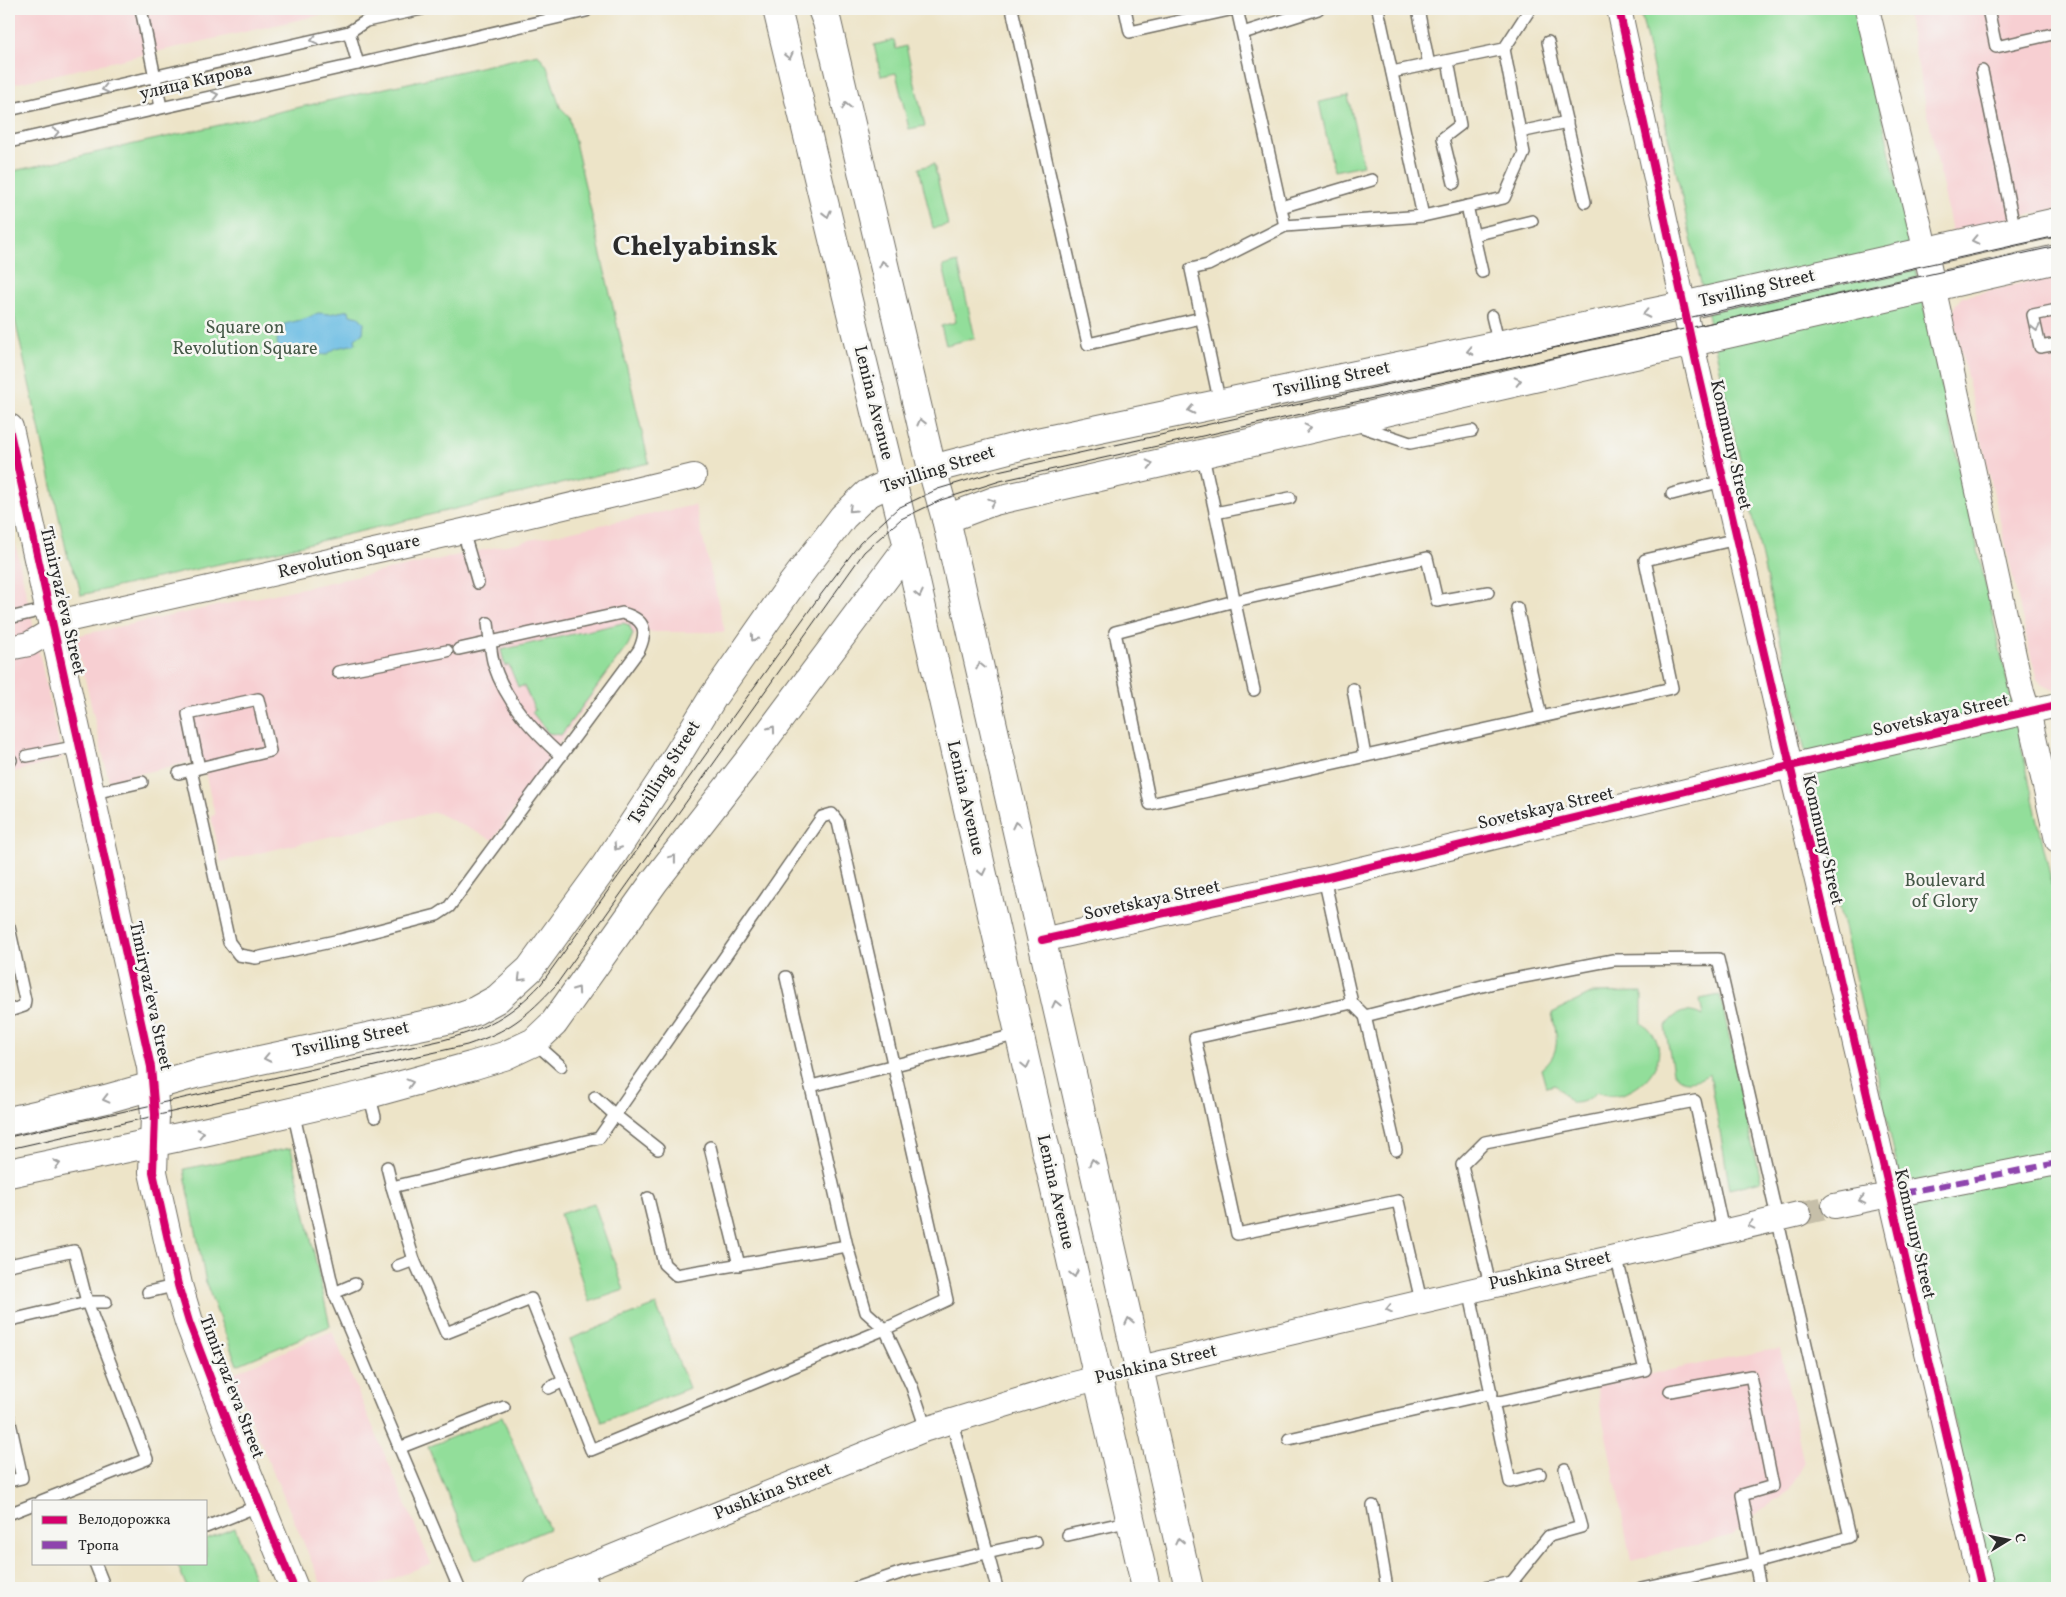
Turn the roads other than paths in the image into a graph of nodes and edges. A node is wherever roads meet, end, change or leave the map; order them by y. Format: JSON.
{"nodes":[{"id":1,"x":141,"y":9,"type":"edge"},
{"id":2,"x":422,"y":9,"type":"edge"},
{"id":3,"x":777,"y":9,"type":"edge"},
{"id":4,"x":822,"y":9,"type":"edge"},
{"id":5,"x":1012,"y":9,"type":"edge"},
{"id":6,"x":1125,"y":9,"type":"edge"},
{"id":7,"x":1235,"y":9,"type":"edge"},
{"id":8,"x":1318,"y":9,"type":"edge"},
{"id":9,"x":1378,"y":9,"type":"edge"},
{"id":10,"x":1418,"y":9,"type":"edge"},
{"id":11,"x":1530,"y":9,"type":"edge"},
{"id":12,"x":1619,"y":9,"type":"edge"},
{"id":13,"x":1867,"y":9,"type":"edge"},
{"id":14,"x":1988,"y":9,"type":"edge"},
{"id":15,"x":586,"y":11,"type":"dead end"},
{"id":16,"x":348,"y":32,"type":"junction"},
{"id":17,"x":1242,"y":33,"type":"junction"},
{"id":18,"x":2057,"y":33,"type":"edge"},
{"id":19,"x":1548,"y":42,"type":"dead end"},
{"id":20,"x":1504,"y":49,"type":"junction"},
{"id":21,"x":1448,"y":61,"type":"junction"},
{"id":22,"x":358,"y":64,"type":"junction"},
{"id":23,"x":1430,"y":64,"type":"junction"},
{"id":24,"x":1982,"y":71,"type":"dead end"},
{"id":25,"x":1392,"y":72,"type":"junction"},
{"id":26,"x":155,"y":78,"type":"junction"},
{"id":27,"x":162,"y":107,"type":"junction"},
{"id":28,"x":9,"y":110,"type":"edge"},
{"id":29,"x":1566,"y":122,"type":"junction"},
{"id":30,"x":1520,"y":132,"type":"junction"},
{"id":31,"x":9,"y":142,"type":"edge"},
{"id":32,"x":1372,"y":180,"type":"dead end"},
{"id":33,"x":1454,"y":183,"type":"dead end"},
{"id":34,"x":1585,"y":202,"type":"dead end"},
{"id":35,"x":1467,"y":206,"type":"junction"},
{"id":36,"x":1281,"y":207,"type":"junction"},
{"id":37,"x":1423,"y":216,"type":"junction"},
{"id":38,"x":1532,"y":220,"type":"dead end"},
{"id":39,"x":2057,"y":222,"type":"edge"},
{"id":40,"x":1285,"y":226,"type":"junction"},
{"id":41,"x":2015,"y":232,"type":"junction"},
{"id":42,"x":1474,"y":235,"type":"junction"},
{"id":43,"x":1925,"y":251,"type":"junction"},
{"id":44,"x":2057,"y":258,"type":"edge"},
{"id":45,"x":1482,"y":272,"type":"dead end"},
{"id":46,"x":1933,"y":287,"type":"junction"},
{"id":47,"x":1683,"y":306,"type":"junction"},
{"id":48,"x":2057,"y":310,"type":"edge"},
{"id":49,"x":1492,"y":316,"type":"dead end"},
{"id":50,"x":1201,"y":318,"type":"junction"},
{"id":51,"x":1691,"y":342,"type":"junction"},
{"id":52,"x":2057,"y":344,"type":"edge"},
{"id":53,"x":1499,"y":345,"type":"junction"},
{"id":54,"x":1220,"y":404,"type":"junction"},
{"id":55,"x":1344,"y":420,"type":"junction"},
{"id":56,"x":9,"y":428,"type":"edge"},
{"id":57,"x":1472,"y":431,"type":"dead end"},
{"id":58,"x":1202,"y":452,"type":"junction"},
{"id":59,"x":932,"y":469,"type":"junction"},
{"id":60,"x":694,"y":476,"type":"dead end"},
{"id":61,"x":1723,"y":481,"type":"junction"},
{"id":62,"x":892,"y":482,"type":"junction"},
{"id":63,"x":1672,"y":494,"type":"dead end"},
{"id":64,"x":1290,"y":498,"type":"dead end"},
{"id":65,"x":1216,"y":514,"type":"junction"},
{"id":66,"x":946,"y":519,"type":"junction"},
{"id":67,"x":463,"y":531,"type":"junction"},
{"id":68,"x":1737,"y":539,"type":"junction"},
{"id":69,"x":908,"y":547,"type":"junction"},
{"id":70,"x":478,"y":583,"type":"dead end"},
{"id":71,"x":1488,"y":592,"type":"dead end"},
{"id":72,"x":1235,"y":600,"type":"junction"},
{"id":73,"x":1518,"y":608,"type":"dead end"},
{"id":74,"x":9,"y":618,"type":"edge"},
{"id":75,"x":50,"y":619,"type":"junction"},
{"id":76,"x":488,"y":623,"type":"dead end"},
{"id":77,"x":490,"y":642,"type":"junction"},
{"id":78,"x":9,"y":648,"type":"edge"},
{"id":79,"x":459,"y":649,"type":"dead end"},
{"id":80,"x":447,"y":651,"type":"dead end"},
{"id":81,"x":338,"y":672,"type":"dead end"},
{"id":82,"x":1353,"y":689,"type":"dead end"},
{"id":83,"x":1254,"y":690,"type":"dead end"},
{"id":84,"x":2057,"y":705,"type":"edge"},
{"id":85,"x":2028,"y":711,"type":"junction"},
{"id":86,"x":1541,"y":717,"type":"junction"},
{"id":87,"x":79,"y":746,"type":"junction"},
{"id":88,"x":27,"y":756,"type":"dead end"},
{"id":89,"x":561,"y":756,"type":"junction"},
{"id":90,"x":1366,"y":756,"type":"junction"},
{"id":91,"x":1790,"y":766,"type":"junction"},
{"id":92,"x":190,"y":771,"type":"junction"},
{"id":93,"x":142,"y":782,"type":"dead end"},
{"id":94,"x":90,"y":794,"type":"junction"},
{"id":95,"x":2057,"y":840,"type":"edge"},
{"id":96,"x":1324,"y":878,"type":"junction"},
{"id":97,"x":9,"y":927,"type":"edge"},
{"id":98,"x":1042,"y":940,"type":"junction"},
{"id":99,"x":786,"y":977,"type":"dead end"},
{"id":100,"x":1352,"y":1003,"type":"junction"},
{"id":101,"x":9,"y":1011,"type":"edge"},
{"id":102,"x":1365,"y":1016,"type":"junction"},
{"id":103,"x":1019,"y":1034,"type":"junction"},
{"id":104,"x":534,"y":1042,"type":"junction"},
{"id":105,"x":561,"y":1066,"type":"dead end"},
{"id":106,"x":893,"y":1066,"type":"junction"},
{"id":107,"x":153,"y":1086,"type":"junction"},
{"id":108,"x":812,"y":1086,"type":"junction"},
{"id":109,"x":595,"y":1097,"type":"dead end"},
{"id":110,"x":293,"y":1111,"type":"junction"},
{"id":111,"x":615,"y":1115,"type":"junction"},
{"id":112,"x":9,"y":1121,"type":"edge"},
{"id":113,"x":153,"y":1144,"type":"junction"},
{"id":114,"x":710,"y":1147,"type":"dead end"},
{"id":115,"x":658,"y":1150,"type":"dead end"},
{"id":116,"x":1396,"y":1150,"type":"dead end"},
{"id":117,"x":2057,"y":1163,"type":"edge"},
{"id":118,"x":387,"y":1167,"type":"dead end"},
{"id":119,"x":9,"y":1174,"type":"edge"},
{"id":120,"x":392,"y":1187,"type":"junction"},
{"id":121,"x":1896,"y":1194,"type":"junction"},
{"id":122,"x":648,"y":1198,"type":"dead end"},
{"id":123,"x":1834,"y":1206,"type":"tunnel mouth"},
{"id":124,"x":1788,"y":1216,"type":"junction"},
{"id":125,"x":1723,"y":1231,"type":"junction"},
{"id":126,"x":847,"y":1246,"type":"junction"},
{"id":127,"x":1616,"y":1256,"type":"junction"},
{"id":128,"x":414,"y":1260,"type":"junction"},
{"id":129,"x":9,"y":1265,"type":"edge"},
{"id":130,"x":739,"y":1265,"type":"junction"},
{"id":131,"x":398,"y":1266,"type":"dead end"},
{"id":132,"x":355,"y":1284,"type":"dead end"},
{"id":133,"x":178,"y":1286,"type":"junction"},
{"id":134,"x":1479,"y":1287,"type":"junction"},
{"id":135,"x":148,"y":1292,"type":"dead end"},
{"id":136,"x":334,"y":1293,"type":"junction"},
{"id":137,"x":1421,"y":1301,"type":"junction"},
{"id":138,"x":87,"y":1302,"type":"junction"},
{"id":139,"x":106,"y":1302,"type":"dead end"},
{"id":140,"x":11,"y":1320,"type":"dead end"},
{"id":141,"x":885,"y":1329,"type":"junction"},
{"id":142,"x":1140,"y":1368,"type":"junction"},
{"id":143,"x":1098,"y":1378,"type":"junction"},
{"id":144,"x":564,"y":1381,"type":"junction"},
{"id":145,"x":549,"y":1388,"type":"dead end"},
{"id":146,"x":1670,"y":1391,"type":"dead end"},
{"id":147,"x":1493,"y":1398,"type":"junction"},
{"id":148,"x":504,"y":1407,"type":"dead end"},
{"id":149,"x":9,"y":1418,"type":"edge"},
{"id":150,"x":952,"y":1422,"type":"junction"},
{"id":151,"x":926,"y":1430,"type":"junction"},
{"id":152,"x":1289,"y":1439,"type":"dead end"},
{"id":153,"x":399,"y":1448,"type":"junction"},
{"id":154,"x":1565,"y":1469,"type":"dead end"},
{"id":155,"x":1540,"y":1474,"type":"dead end"},
{"id":156,"x":9,"y":1481,"type":"edge"},
{"id":157,"x":68,"y":1496,"type":"edge"},
{"id":158,"x":46,"y":1500,"type":"edge"},
{"id":159,"x":32,"y":1505,"type":"edge"},
{"id":160,"x":260,"y":1505,"type":"junction"},
{"id":161,"x":1373,"y":1506,"type":"dead end"},
{"id":162,"x":11,"y":1512,"type":"dead end"},
{"id":163,"x":1130,"y":1521,"type":"junction"},
{"id":164,"x":208,"y":1526,"type":"edge"},
{"id":165,"x":1068,"y":1535,"type":"dead end"},
{"id":166,"x":1036,"y":1542,"type":"dead end"},
{"id":167,"x":989,"y":1552,"type":"junction"},
{"id":168,"x":1754,"y":1563,"type":"junction"},
{"id":169,"x":96,"y":1566,"type":"edge"},
{"id":170,"x":591,"y":1578,"type":"edge"},
{"id":171,"x":882,"y":1584,"type":"edge"},
{"id":172,"x":1513,"y":1585,"type":"edge"},
{"id":173,"x":106,"y":1588,"type":"edge"},
{"id":174,"x":294,"y":1588,"type":"edge"},
{"id":175,"x":459,"y":1588,"type":"edge"},
{"id":176,"x":536,"y":1588,"type":"edge"},
{"id":177,"x":856,"y":1588,"type":"edge"},
{"id":178,"x":997,"y":1588,"type":"edge"},
{"id":179,"x":1146,"y":1588,"type":"edge"},
{"id":180,"x":1189,"y":1588,"type":"edge"},
{"id":181,"x":1387,"y":1588,"type":"edge"},
{"id":182,"x":1484,"y":1588,"type":"edge"},
{"id":183,"x":1641,"y":1588,"type":"edge"},
{"id":184,"x":1760,"y":1588,"type":"edge"},
{"id":185,"x":1982,"y":1588,"type":"edge"}],
"edges":[{"from":1,"to":26,"type":"lane"},
{"from":2,"to":16,"type":"lane","name":"улица Кирова"},
{"from":3,"to":62,"type":"main road","name":"Lenina Avenue","one_way":true},
{"from":59,"to":4,"type":"main road","one_way":true},
{"from":5,"to":50,"type":"lane"},
{"from":6,"to":7,"type":"lane"},
{"from":7,"to":17,"type":"lane"},
{"from":8,"to":17,"type":"lane"},
{"from":9,"to":25,"type":"lane"},
{"from":10,"to":23,"type":"lane"},
{"from":11,"to":20,"type":"lane"},
{"from":12,"to":47,"type":"street","name":"Kommuny Street"},
{"from":13,"to":43,"type":"street"},
{"from":14,"to":18,"type":"lane"},
{"from":15,"to":22,"type":"lane","name":"улица Кирова"},
{"from":16,"to":22,"type":"lane"},
{"from":16,"to":26,"type":"lane","name":"улица Кирова","one_way":true},
{"from":17,"to":36,"type":"lane"},
{"from":19,"to":29,"type":"lane"},
{"from":20,"to":21,"type":"lane"},
{"from":20,"to":30,"type":"lane"},
{"from":21,"to":23,"type":"lane"},
{"from":21,"to":33,"type":"lane"},
{"from":27,"to":22,"type":"lane","name":"улица Кирова","one_way":true},
{"from":23,"to":25,"type":"lane"},
{"from":24,"to":41,"type":"lane"},
{"from":25,"to":37,"type":"lane"},
{"from":26,"to":27,"type":"lane"},
{"from":26,"to":28,"type":"lane","name":"улица Кирова","one_way":true},
{"from":31,"to":27,"type":"lane","name":"улица Кирова","one_way":true},
{"from":29,"to":30,"type":"lane"},
{"from":29,"to":34,"type":"lane"},
{"from":30,"to":35,"type":"lane"},
{"from":32,"to":36,"type":"lane"},
{"from":35,"to":37,"type":"lane"},
{"from":35,"to":42,"type":"lane"},
{"from":36,"to":40,"type":"lane"},
{"from":37,"to":40,"type":"lane"},
{"from":38,"to":42,"type":"lane"},
{"from":39,"to":41,"type":"main road","name":"Tsvilling Street"},
{"from":40,"to":50,"type":"lane"},
{"from":41,"to":43,"type":"main road","name":"Tsvilling Street","one_way":true},
{"from":42,"to":45,"type":"lane"},
{"from":43,"to":46,"type":"street"},
{"from":43,"to":47,"type":"main road","name":"Tsvilling Street"},
{"from":44,"to":46,"type":"main road","name":"Tsvilling Street"},
{"from":46,"to":51,"type":"main road","name":"Tsvilling Street"},
{"from":46,"to":85,"type":"street"},
{"from":47,"to":51,"type":"street","name":"Kommuny Street"},
{"from":47,"to":53,"type":"main road","name":"Tsvilling Street","one_way":true},
{"from":48,"to":52,"type":"lane","one_way":true},
{"from":49,"to":53,"type":"lane"},
{"from":50,"to":54,"type":"lane"},
{"from":55,"to":51,"type":"main road","name":"Tsvilling Street","one_way":true},
{"from":51,"to":61,"type":"street","name":"Kommuny Street"},
{"from":53,"to":54,"type":"main road","name":"Tsvilling Street","one_way":true},
{"from":54,"to":59,"type":"main road","name":"Tsvilling Street","one_way":true},
{"from":55,"to":57,"type":"lane"},
{"from":58,"to":55,"type":"main road","name":"Tsvilling Street","one_way":true},
{"from":56,"to":75,"type":"main road","name":"Timiryaz'eva Street"},
{"from":58,"to":65,"type":"lane"},
{"from":66,"to":58,"type":"main road","name":"Tsvilling Street","one_way":true},
{"from":59,"to":62,"type":"main road","name":"Tsvilling Street"},
{"from":59,"to":66,"type":"main road"},
{"from":60,"to":67,"type":"street","name":"Revolution Square"},
{"from":61,"to":63,"type":"lane"},
{"from":61,"to":68,"type":"street","name":"Kommuny Street"},
{"from":62,"to":69,"type":"main road","name":"Lenina Avenue"},
{"from":62,"to":107,"type":"main road","name":"Tsvilling Street","one_way":true},
{"from":64,"to":65,"type":"lane"},
{"from":65,"to":72,"type":"lane"},
{"from":66,"to":69,"type":"main road","name":"Tsvilling Street"},
{"from":98,"to":66,"type":"main road","one_way":true},
{"from":67,"to":70,"type":"lane"},
{"from":67,"to":75,"type":"street","name":"Revolution Square"},
{"from":68,"to":86,"type":"lane"},
{"from":68,"to":91,"type":"street","name":"Kommuny Street"},
{"from":69,"to":103,"type":"main road","name":"Lenina Avenue","one_way":true},
{"from":104,"to":69,"type":"main road","name":"Tsvilling Street","one_way":true},
{"from":71,"to":72,"type":"lane"},
{"from":72,"to":83,"type":"lane"},
{"from":72,"to":90,"type":"lane"},
{"from":73,"to":86,"type":"lane"},
{"from":74,"to":75,"type":"lane"},
{"from":75,"to":78,"type":"street","name":"Revolution Square"},
{"from":75,"to":87,"type":"main road","name":"Timiryaz'eva Street"},
{"from":76,"to":77,"type":"lane"},
{"from":77,"to":79,"type":"lane"},
{"from":77,"to":89,"type":"lane"},
{"from":77,"to":89,"type":"lane"},
{"from":80,"to":81,"type":"lane"},
{"from":82,"to":90,"type":"lane"},
{"from":84,"to":85,"type":"street","name":"Sovetskaya Street"},
{"from":85,"to":91,"type":"street","name":"Sovetskaya Street"},
{"from":85,"to":95,"type":"street"},
{"from":86,"to":90,"type":"lane"},
{"from":87,"to":88,"type":"lane"},
{"from":87,"to":94,"type":"main road","name":"Timiryaz'eva Street"},
{"from":89,"to":92,"type":"lane"},
{"from":91,"to":96,"type":"street","name":"Sovetskaya Street"},
{"from":91,"to":121,"type":"street","name":"Kommuny Street"},
{"from":92,"to":92,"type":"lane"},
{"from":93,"to":94,"type":"lane"},
{"from":94,"to":107,"type":"main road","name":"Timiryaz'eva Street"},
{"from":96,"to":98,"type":"street","name":"Sovetskaya Street"},
{"from":96,"to":100,"type":"lane"},
{"from":97,"to":101,"type":"lane"},
{"from":142,"to":98,"type":"main road","one_way":true},
{"from":99,"to":108,"type":"lane"},
{"from":100,"to":102,"type":"lane"},
{"from":100,"to":137,"type":"lane"},
{"from":102,"to":116,"type":"lane"},
{"from":102,"to":124,"type":"lane"},
{"from":103,"to":106,"type":"lane"},
{"from":103,"to":143,"type":"main road","name":"Lenina Avenue","one_way":true},
{"from":104,"to":105,"type":"lane"},
{"from":110,"to":104,"type":"main road","name":"Tsvilling Street","one_way":true},
{"from":106,"to":108,"type":"lane"},
{"from":106,"to":111,"type":"lane"},
{"from":106,"to":141,"type":"lane"},
{"from":107,"to":112,"type":"main road","name":"Tsvilling Street","one_way":true},
{"from":107,"to":113,"type":"main road","name":"Timiryaz'eva Street"},
{"from":108,"to":126,"type":"lane"},
{"from":109,"to":111,"type":"lane"},
{"from":113,"to":110,"type":"main road","name":"Tsvilling Street","one_way":true},
{"from":110,"to":136,"type":"lane"},
{"from":111,"to":115,"type":"lane"},
{"from":111,"to":120,"type":"lane"},
{"from":119,"to":113,"type":"main road","name":"Tsvilling Street","one_way":true},
{"from":113,"to":133,"type":"main road","name":"Timiryaz'eva Street"},
{"from":114,"to":130,"type":"lane"},
{"from":117,"to":121,"type":"street"},
{"from":118,"to":120,"type":"lane"},
{"from":120,"to":128,"type":"lane"},
{"from":121,"to":123,"type":"street","one_way":true},
{"from":121,"to":185,"type":"street","name":"Kommuny Street"},
{"from":122,"to":130,"type":"lane"},
{"from":124,"to":125,"type":"street","name":"Pushkina Street","one_way":true},
{"from":124,"to":168,"type":"lane"},
{"from":125,"to":127,"type":"street","name":"Pushkina Street"},
{"from":125,"to":134,"type":"lane"},
{"from":126,"to":130,"type":"lane"},
{"from":126,"to":141,"type":"lane"},
{"from":127,"to":134,"type":"street","name":"Pushkina Street"},
{"from":127,"to":147,"type":"lane"},
{"from":128,"to":131,"type":"lane"},
{"from":128,"to":144,"type":"lane"},
{"from":129,"to":138,"type":"lane"},
{"from":132,"to":136,"type":"lane"},
{"from":133,"to":135,"type":"lane"},
{"from":133,"to":160,"type":"main road","name":"Timiryaz'eva Street"},
{"from":134,"to":137,"type":"street","name":"Pushkina Street"},
{"from":134,"to":147,"type":"lane"},
{"from":136,"to":153,"type":"lane"},
{"from":137,"to":142,"type":"street","name":"Pushkina Street","one_way":true},
{"from":138,"to":139,"type":"lane"},
{"from":138,"to":140,"type":"lane"},
{"from":138,"to":157,"type":"lane"},
{"from":141,"to":144,"type":"lane"},
{"from":141,"to":151,"type":"lane"},
{"from":142,"to":143,"type":"main road","name":"Pushkina Street"},
{"from":180,"to":142,"type":"main road","one_way":true},
{"from":143,"to":150,"type":"street","name":"Pushkina Street"},
{"from":143,"to":163,"type":"main road","name":"Lenina Avenue"},
{"from":144,"to":145,"type":"lane"},
{"from":146,"to":168,"type":"lane"},
{"from":147,"to":152,"type":"lane"},
{"from":147,"to":155,"type":"lane"},
{"from":148,"to":153,"type":"lane"},
{"from":149,"to":156,"type":"lane"},
{"from":150,"to":151,"type":"street","name":"Pushkina Street"},
{"from":150,"to":167,"type":"lane"},
{"from":151,"to":170,"type":"street","name":"Pushkina Street"},
{"from":153,"to":175,"type":"lane"},
{"from":154,"to":172,"type":"lane"},
{"from":157,"to":158,"type":"lane"},
{"from":159,"to":162,"type":"lane"},
{"from":160,"to":164,"type":"lane"},
{"from":160,"to":174,"type":"main road","name":"Timiryaz'eva Street"},
{"from":161,"to":181,"type":"lane"},
{"from":163,"to":165,"type":"lane"},
{"from":163,"to":179,"type":"main road","name":"Lenina Avenue"},
{"from":166,"to":167,"type":"lane"},
{"from":167,"to":171,"type":"lane"},
{"from":167,"to":178,"type":"lane"},
{"from":168,"to":183,"type":"lane"},
{"from":168,"to":184,"type":"lane"},
{"from":169,"to":173,"type":"lane"},
{"from":170,"to":176,"type":"street","name":"Pushkina Street"},
{"from":171,"to":177,"type":"lane"},
{"from":172,"to":182,"type":"lane"}]}
